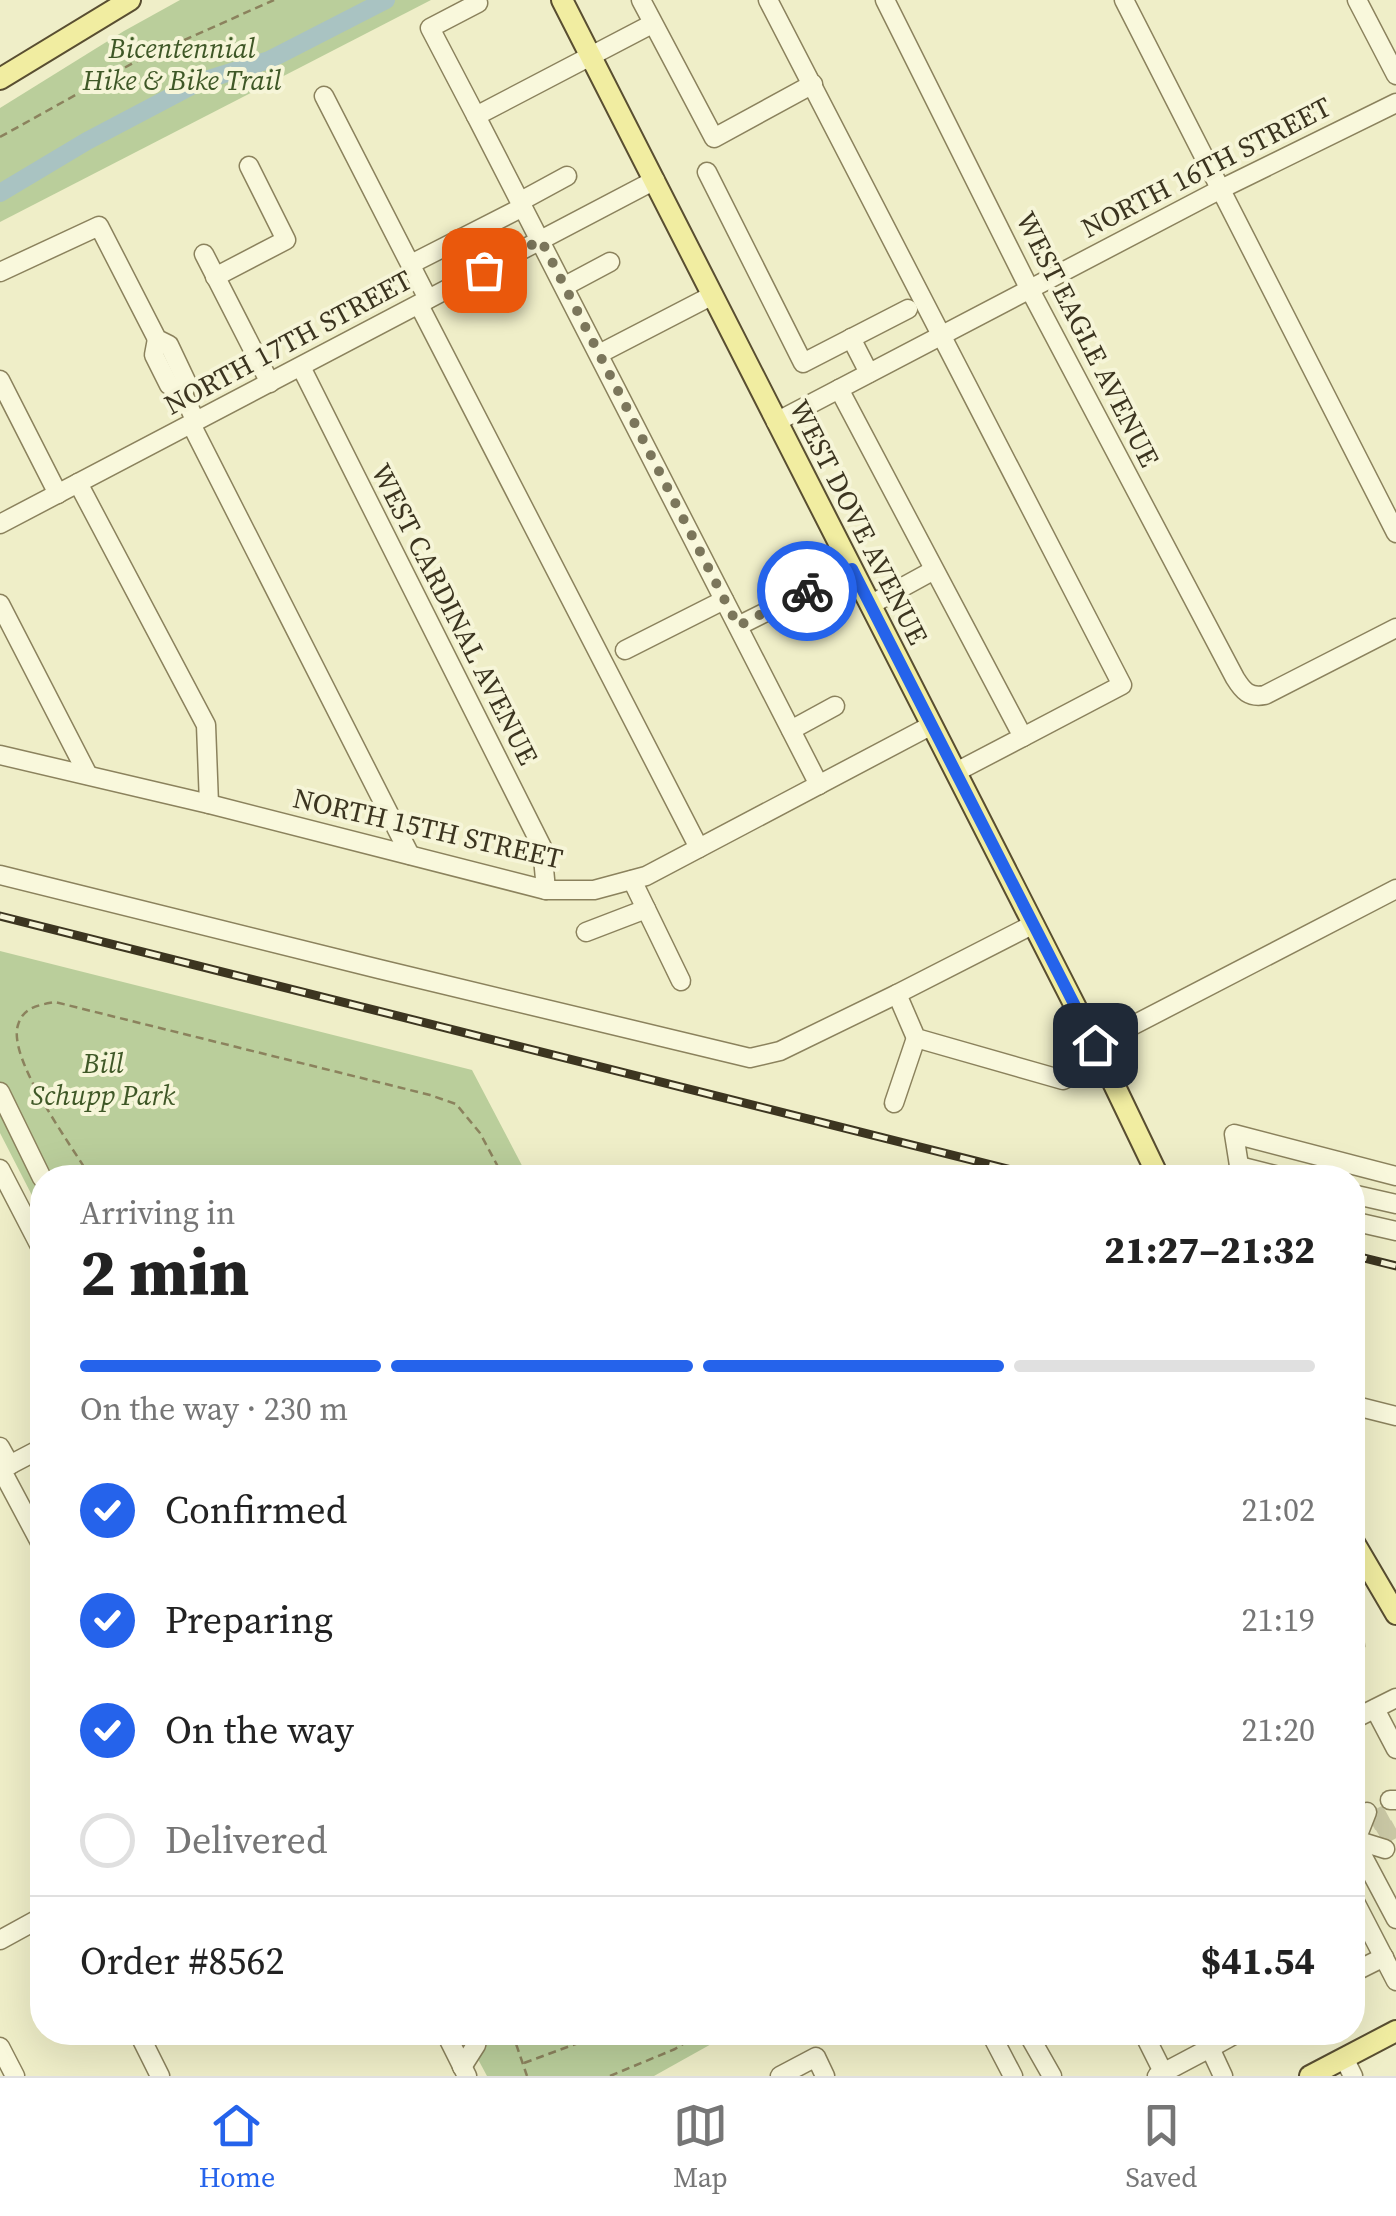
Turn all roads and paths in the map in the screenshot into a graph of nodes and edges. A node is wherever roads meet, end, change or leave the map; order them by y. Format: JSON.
{"nodes":[{"id":1,"x":130,"y":0,"type":"edge"},
{"id":2,"x":274,"y":0,"type":"edge"},
{"id":3,"x":562,"y":0,"type":"edge"},
{"id":4,"x":641,"y":0,"type":"edge"},
{"id":5,"x":768,"y":0,"type":"edge"},
{"id":6,"x":884,"y":0,"type":"edge"},
{"id":7,"x":1124,"y":0,"type":"edge"},
{"id":8,"x":1356,"y":0,"type":"edge"},
{"id":9,"x":478,"y":4,"type":"dead end"},
{"id":10,"x":652,"y":24,"type":"junction"},
{"id":11,"x":591,"y":56,"type":"junction"},
{"id":12,"x":1396,"y":75,"type":"edge"},
{"id":13,"x":0,"y":79,"type":"edge"},
{"id":14,"x":813,"y":84,"type":"junction"},
{"id":15,"x":324,"y":96,"type":"dead end"},
{"id":16,"x":1396,"y":103,"type":"edge"},
{"id":17,"x":476,"y":116,"type":"junction"},
{"id":18,"x":0,"y":137,"type":"edge"},
{"id":19,"x":249,"y":166,"type":"dead end"},
{"id":20,"x":707,"y":172,"type":"dead end"},
{"id":21,"x":567,"y":176,"type":"dead end"},
{"id":22,"x":655,"y":180,"type":"junction"},
{"id":23,"x":1221,"y":189,"type":"junction"},
{"id":24,"x":522,"y":204,"type":"junction"},
{"id":25,"x":541,"y":240,"type":"junction"},
{"id":26,"x":204,"y":254,"type":"dead end"},
{"id":27,"x":610,"y":262,"type":"dead end"},
{"id":28,"x":411,"y":264,"type":"junction"},
{"id":29,"x":0,"y":272,"type":"edge"},
{"id":30,"x":216,"y":277,"type":"junction"},
{"id":31,"x":565,"y":286,"type":"junction"},
{"id":32,"x":1029,"y":288,"type":"junction"},
{"id":33,"x":713,"y":295,"type":"junction"},
{"id":34,"x":424,"y":302,"type":"junction"},
{"id":35,"x":908,"y":310,"type":"dead end"},
{"id":36,"x":941,"y":335,"type":"junction"},
{"id":37,"x":851,"y":338,"type":"junction"},
{"id":38,"x":599,"y":354,"type":"junction"},
{"id":39,"x":301,"y":367,"type":"junction"},
{"id":40,"x":869,"y":373,"type":"junction"},
{"id":41,"x":0,"y":380,"type":"edge"},
{"id":42,"x":270,"y":383,"type":"junction"},
{"id":43,"x":839,"y":389,"type":"junction"},
{"id":44,"x":776,"y":422,"type":"junction"},
{"id":45,"x":193,"y":423,"type":"junction"},
{"id":46,"x":78,"y":483,"type":"junction"},
{"id":47,"x":58,"y":494,"type":"junction"},
{"id":48,"x":0,"y":524,"type":"edge"},
{"id":49,"x":1396,"y":533,"type":"edge"},
{"id":50,"x":852,"y":569,"type":"junction"},
{"id":51,"x":934,"y":570,"type":"junction"},
{"id":52,"x":724,"y":600,"type":"junction"},
{"id":53,"x":0,"y":604,"type":"edge"},
{"id":54,"x":870,"y":605,"type":"junction"},
{"id":55,"x":738,"y":626,"type":"junction"},
{"id":56,"x":1396,"y":628,"type":"edge"},
{"id":57,"x":625,"y":650,"type":"dead end"},
{"id":58,"x":836,"y":706,"type":"dead end"},
{"id":59,"x":932,"y":725,"type":"junction"},
{"id":60,"x":791,"y":730,"type":"junction"},
{"id":61,"x":1023,"y":737,"type":"junction"},
{"id":62,"x":0,"y":755,"type":"edge"},
{"id":63,"x":956,"y":772,"type":"junction"},
{"id":64,"x":88,"y":775,"type":"junction"},
{"id":65,"x":819,"y":785,"type":"junction"},
{"id":66,"x":209,"y":804,"type":"junction"},
{"id":67,"x":700,"y":848,"type":"junction"},
{"id":68,"x":410,"y":855,"type":"junction"},
{"id":69,"x":0,"y":875,"type":"edge"},
{"id":70,"x":632,"y":880,"type":"junction"},
{"id":71,"x":1396,"y":889,"type":"edge"},
{"id":72,"x":546,"y":890,"type":"junction"},
{"id":73,"x":646,"y":909,"type":"junction"},
{"id":74,"x":1034,"y":924,"type":"junction"},
{"id":75,"x":586,"y":932,"type":"dead end"},
{"id":76,"x":681,"y":982,"type":"dead end"},
{"id":77,"x":897,"y":994,"type":"junction"},
{"id":78,"x":916,"y":1038,"type":"junction"},
{"id":79,"x":1099,"y":1054,"type":"junction"},
{"id":80,"x":0,"y":1092,"type":"edge"},
{"id":81,"x":894,"y":1103,"type":"dead end"},
{"id":82,"x":36,"y":1165,"type":"edge"},
{"id":83,"x":83,"y":1165,"type":"edge"},
{"id":84,"x":497,"y":1165,"type":"edge"},
{"id":85,"x":1153,"y":1165,"type":"edge"},
{"id":86,"x":1239,"y":1165,"type":"edge"},
{"id":87,"x":1354,"y":1165,"type":"edge"},
{"id":88,"x":0,"y":1168,"type":"edge"},
{"id":89,"x":1365,"y":1168,"type":"edge"},
{"id":90,"x":1396,"y":1176,"type":"edge"},
{"id":91,"x":1365,"y":1197,"type":"edge"},
{"id":92,"x":1396,"y":1204,"type":"edge"},
{"id":93,"x":1365,"y":1224,"type":"edge"},
{"id":94,"x":30,"y":1227,"type":"edge"},
{"id":95,"x":1396,"y":1232,"type":"edge"},
{"id":96,"x":1365,"y":1408,"type":"edge"},
{"id":97,"x":1396,"y":1416,"type":"edge"},
{"id":98,"x":0,"y":1446,"type":"edge"},
{"id":99,"x":30,"y":1454,"type":"edge"},
{"id":100,"x":4,"y":1468,"type":"edge"},
{"id":101,"x":30,"y":1521,"type":"edge"},
{"id":102,"x":1365,"y":1562,"type":"edge"},
{"id":103,"x":1396,"y":1614,"type":"edge"},
{"id":104,"x":1396,"y":1698,"type":"edge"},
{"id":105,"x":1375,"y":1709,"type":"junction"},
{"id":106,"x":1365,"y":1714,"type":"edge"},
{"id":107,"x":1396,"y":1749,"type":"edge"},
{"id":108,"x":1365,"y":1859,"type":"edge"},
{"id":109,"x":1396,"y":1919,"type":"edge"},
{"id":110,"x":1365,"y":1921,"type":"edge"},
{"id":111,"x":30,"y":1924,"type":"edge"},
{"id":112,"x":0,"y":1940,"type":"edge"},
{"id":113,"x":1384,"y":1957,"type":"junction"},
{"id":114,"x":1365,"y":1966,"type":"edge"},
{"id":115,"x":1396,"y":1981,"type":"edge"},
{"id":116,"x":1395,"y":2033,"type":"edge"},
{"id":117,"x":144,"y":2045,"type":"edge"},
{"id":118,"x":452,"y":2045,"type":"edge"},
{"id":119,"x":476,"y":2045,"type":"edge"},
{"id":120,"x":517,"y":2045,"type":"edge"},
{"id":121,"x":574,"y":2045,"type":"edge"},
{"id":122,"x":682,"y":2045,"type":"edge"},
{"id":123,"x":997,"y":2045,"type":"edge"},
{"id":124,"x":1035,"y":2045,"type":"edge"},
{"id":125,"x":1148,"y":2045,"type":"edge"},
{"id":126,"x":1199,"y":2045,"type":"edge"},
{"id":127,"x":1208,"y":2045,"type":"edge"},
{"id":128,"x":0,"y":2048,"type":"edge"},
{"id":129,"x":524,"y":2064,"type":"junction"},
{"id":130,"x":1349,"y":2067,"type":"edge"},
{"id":131,"x":465,"y":2071,"type":"edge"},
{"id":132,"x":1160,"y":2074,"type":"edge"},
{"id":133,"x":15,"y":2076,"type":"edge"},
{"id":134,"x":160,"y":2076,"type":"edge"},
{"id":135,"x":527,"y":2076,"type":"edge"},
{"id":136,"x":610,"y":2076,"type":"edge"},
{"id":137,"x":780,"y":2076,"type":"edge"},
{"id":138,"x":825,"y":2076,"type":"edge"},
{"id":139,"x":1014,"y":2076,"type":"edge"},
{"id":140,"x":1052,"y":2076,"type":"edge"},
{"id":141,"x":1223,"y":2076,"type":"edge"},
{"id":142,"x":1310,"y":2076,"type":"edge"}],
"edges":[{"from":1,"to":13,"type":"main road"},
{"from":2,"to":18,"type":"path"},
{"from":3,"to":11,"type":"main road","name":"WEST DOVE AVENUE"},
{"from":4,"to":10,"type":"street"},
{"from":5,"to":14,"type":"street"},
{"from":6,"to":32,"type":"street","name":"WEST EAGLE AVENUE"},
{"from":7,"to":23,"type":"street"},
{"from":8,"to":12,"type":"street"},
{"from":9,"to":17,"type":"street"},
{"from":10,"to":11,"type":"street"},
{"from":10,"to":14,"type":"street"},
{"from":11,"to":17,"type":"street"},
{"from":11,"to":22,"type":"main road","name":"WEST DOVE AVENUE"},
{"from":14,"to":36,"type":"street"},
{"from":15,"to":28,"type":"street"},
{"from":16,"to":23,"type":"street","name":"NORTH 16TH STREET"},
{"from":17,"to":24,"type":"street"},
{"from":19,"to":30,"type":"street"},
{"from":20,"to":37,"type":"street"},
{"from":21,"to":24,"type":"street"},
{"from":22,"to":25,"type":"street","name":"NORTH 17TH STREET"},
{"from":22,"to":33,"type":"main road","name":"WEST DOVE AVENUE"},
{"from":23,"to":32,"type":"street","name":"NORTH 16TH STREET"},
{"from":23,"to":49,"type":"street"},
{"from":24,"to":25,"type":"street"},
{"from":24,"to":28,"type":"street"},
{"from":25,"to":31,"type":"street"},
{"from":25,"to":34,"type":"street","name":"NORTH 17TH STREET"},
{"from":26,"to":30,"type":"street"},
{"from":27,"to":31,"type":"street"},
{"from":28,"to":34,"type":"street"},
{"from":29,"to":45,"type":"street"},
{"from":30,"to":42,"type":"street"},
{"from":31,"to":38,"type":"street"},
{"from":32,"to":36,"type":"street","name":"NORTH 16TH STREET"},
{"from":32,"to":56,"type":"street","name":"WEST EAGLE AVENUE"},
{"from":33,"to":38,"type":"street"},
{"from":33,"to":44,"type":"main road","name":"WEST DOVE AVENUE"},
{"from":34,"to":39,"type":"street","name":"NORTH 17TH STREET"},
{"from":34,"to":67,"type":"street"},
{"from":35,"to":37,"type":"street"},
{"from":36,"to":40,"type":"street","name":"NORTH 16TH STREET"},
{"from":36,"to":61,"type":"street"},
{"from":37,"to":40,"type":"street"},
{"from":38,"to":52,"type":"street"},
{"from":39,"to":42,"type":"street","name":"NORTH 17TH STREET"},
{"from":39,"to":72,"type":"street","name":"WEST CARDINAL AVENUE"},
{"from":40,"to":43,"type":"street","name":"NORTH 16TH STREET"},
{"from":41,"to":47,"type":"street"},
{"from":42,"to":45,"type":"street","name":"NORTH 17TH STREET"},
{"from":43,"to":44,"type":"street","name":"NORTH 16TH STREET"},
{"from":43,"to":51,"type":"street"},
{"from":44,"to":50,"type":"main road","name":"WEST DOVE AVENUE"},
{"from":45,"to":46,"type":"street","name":"NORTH 17TH STREET"},
{"from":45,"to":68,"type":"street"},
{"from":46,"to":47,"type":"street","name":"NORTH 17TH STREET"},
{"from":46,"to":66,"type":"street"},
{"from":47,"to":48,"type":"street","name":"NORTH 17TH STREET"},
{"from":50,"to":54,"type":"main road","name":"WEST DOVE AVENUE"},
{"from":50,"to":55,"type":"street"},
{"from":51,"to":54,"type":"street"},
{"from":51,"to":61,"type":"street"},
{"from":52,"to":55,"type":"street"},
{"from":52,"to":57,"type":"street"},
{"from":53,"to":64,"type":"street"},
{"from":54,"to":59,"type":"main road","name":"WEST DOVE AVENUE"},
{"from":55,"to":60,"type":"street"},
{"from":58,"to":60,"type":"street"},
{"from":59,"to":63,"type":"main road","name":"WEST DOVE AVENUE"},
{"from":59,"to":65,"type":"street","name":"NORTH 15TH STREET"},
{"from":60,"to":65,"type":"street"},
{"from":61,"to":63,"type":"street"},
{"from":62,"to":64,"type":"street","name":"NORTH 15TH STREET"},
{"from":63,"to":74,"type":"main road","name":"WEST DOVE AVENUE"},
{"from":64,"to":66,"type":"street","name":"NORTH 15TH STREET"},
{"from":65,"to":67,"type":"street","name":"NORTH 15TH STREET"},
{"from":66,"to":68,"type":"street","name":"NORTH 15TH STREET"},
{"from":67,"to":70,"type":"street","name":"NORTH 15TH STREET"},
{"from":68,"to":72,"type":"street","name":"NORTH 15TH STREET"},
{"from":69,"to":77,"type":"street"},
{"from":70,"to":72,"type":"street","name":"NORTH 15TH STREET"},
{"from":70,"to":73,"type":"street"},
{"from":71,"to":79,"type":"street"},
{"from":73,"to":75,"type":"street"},
{"from":73,"to":76,"type":"street"},
{"from":74,"to":77,"type":"street"},
{"from":74,"to":79,"type":"main road","name":"WEST DOVE AVENUE"},
{"from":77,"to":78,"type":"street"},
{"from":78,"to":79,"type":"street"},
{"from":78,"to":81,"type":"street"},
{"from":79,"to":85,"type":"main road","name":"WEST DOVE AVENUE"},
{"from":80,"to":82,"type":"street"},
{"from":83,"to":84,"type":"path"},
{"from":86,"to":87,"type":"street"},
{"from":88,"to":94,"type":"street"},
{"from":89,"to":90,"type":"street"},
{"from":91,"to":92,"type":"street"},
{"from":93,"to":95,"type":"street"},
{"from":96,"to":97,"type":"street"},
{"from":98,"to":100,"type":"street"},
{"from":99,"to":100,"type":"street"},
{"from":100,"to":101,"type":"street"},
{"from":102,"to":103,"type":"main road"},
{"from":104,"to":105,"type":"street"},
{"from":105,"to":106,"type":"street"},
{"from":105,"to":107,"type":"street"},
{"from":108,"to":109,"type":"street"},
{"from":110,"to":113,"type":"street"},
{"from":111,"to":112,"type":"street"},
{"from":113,"to":114,"type":"street"},
{"from":113,"to":115,"type":"street"},
{"from":116,"to":130,"type":"main road"},
{"from":117,"to":134,"type":"street"},
{"from":118,"to":131,"type":"street"},
{"from":119,"to":131,"type":"street"},
{"from":120,"to":129,"type":"path"},
{"from":121,"to":129,"type":"path"},
{"from":122,"to":136,"type":"path"},
{"from":123,"to":139,"type":"street"},
{"from":124,"to":140,"type":"street"},
{"from":125,"to":132,"type":"street"},
{"from":126,"to":132,"type":"street"},
{"from":127,"to":141,"type":"street"},
{"from":128,"to":133,"type":"street"},
{"from":129,"to":135,"type":"path"},
{"from":130,"to":142,"type":"main road"},
{"from":137,"to":138,"type":"street"}]}
